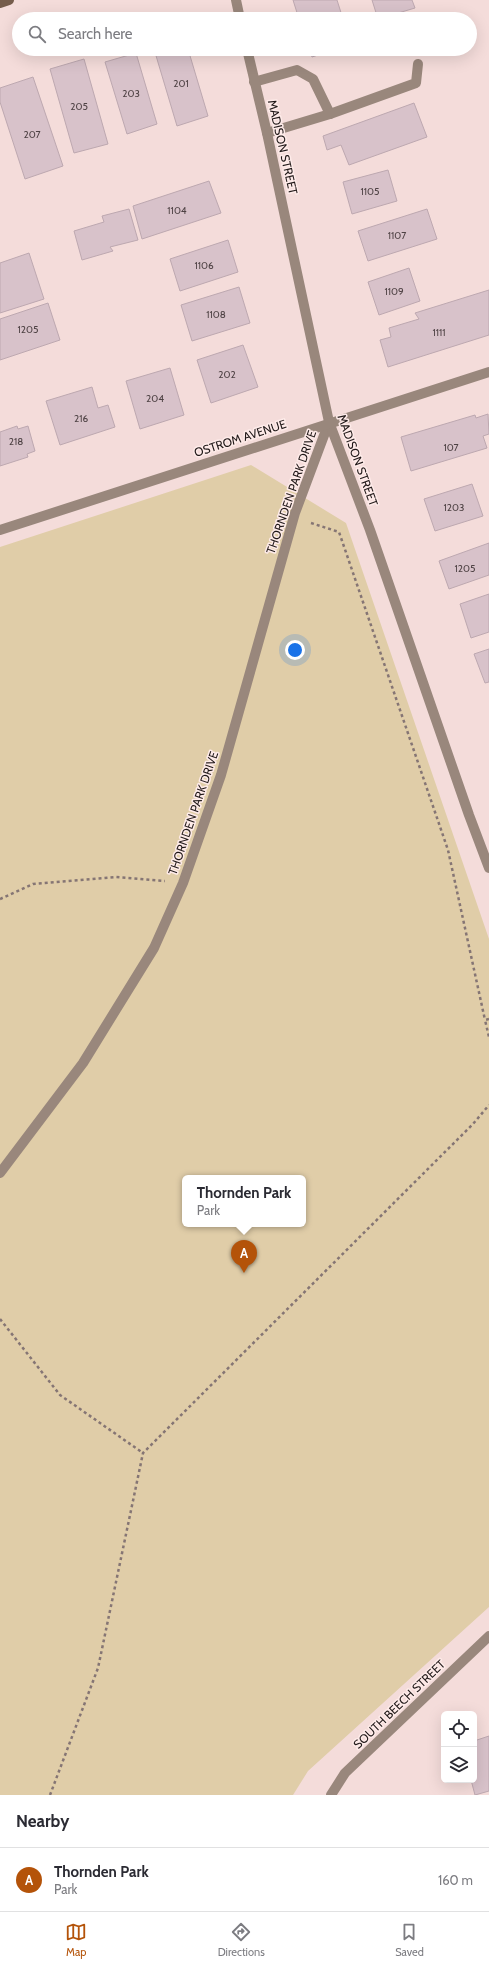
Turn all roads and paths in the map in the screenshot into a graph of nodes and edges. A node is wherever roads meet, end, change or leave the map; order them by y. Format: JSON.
{"nodes":[{"id":1,"x":9,"y":0,"type":"edge"},
{"id":2,"x":236,"y":0,"type":"edge"},
{"id":3,"x":0,"y":3,"type":"edge"},
{"id":4,"x":239,"y":12,"type":"edge"},
{"id":5,"x":248,"y":56,"type":"edge"},
{"id":6,"x":418,"y":64,"type":"dead end"},
{"id":7,"x":254,"y":82,"type":"junction"},
{"id":8,"x":330,"y":114,"type":"junction"},
{"id":9,"x":267,"y":133,"type":"junction"},
{"id":10,"x":489,"y":372,"type":"edge"},
{"id":11,"x":329,"y":422,"type":"junction"},
{"id":12,"x":294,"y":518,"type":"junction"},
{"id":13,"x":0,"y":530,"type":"edge"},
{"id":14,"x":489,"y":868,"type":"edge"},
{"id":15,"x":183,"y":883,"type":"junction"},
{"id":16,"x":0,"y":899,"type":"edge"},
{"id":17,"x":489,"y":1019,"type":"edge"},
{"id":18,"x":485,"y":1020,"type":"junction"},
{"id":19,"x":489,"y":1037,"type":"edge"},
{"id":20,"x":489,"y":1105,"type":"edge"},
{"id":21,"x":0,"y":1173,"type":"edge"},
{"id":22,"x":0,"y":1319,"type":"edge"},
{"id":23,"x":144,"y":1453,"type":"junction"},
{"id":24,"x":489,"y":1636,"type":"edge"},
{"id":25,"x":50,"y":1795,"type":"edge"},
{"id":26,"x":331,"y":1795,"type":"edge"}],
"edges":[{"from":1,"to":3,"type":"street"},
{"from":2,"to":4,"type":"street"},
{"from":5,"to":7,"type":"street","name":"MADISON STREET"},
{"from":6,"to":8,"type":"street"},
{"from":7,"to":8,"type":"street"},
{"from":7,"to":9,"type":"street","name":"MADISON STREET"},
{"from":8,"to":9,"type":"street"},
{"from":9,"to":11,"type":"street","name":"MADISON STREET"},
{"from":10,"to":11,"type":"street","name":"OSTROM AVENUE"},
{"from":11,"to":12,"type":"street","name":"THORNDEN PARK DRIVE"},
{"from":11,"to":13,"type":"street","name":"OSTROM AVENUE"},
{"from":11,"to":14,"type":"street","name":"MADISON STREET"},
{"from":12,"to":15,"type":"street","name":"THORNDEN PARK DRIVE"},
{"from":12,"to":18,"type":"path"},
{"from":15,"to":16,"type":"path"},
{"from":15,"to":21,"type":"street","name":"THORNDEN PARK DRIVE"},
{"from":17,"to":18,"type":"path"},
{"from":18,"to":19,"type":"path"},
{"from":20,"to":23,"type":"path"},
{"from":22,"to":23,"type":"path"},
{"from":23,"to":25,"type":"path"},
{"from":24,"to":26,"type":"street","name":"SOUTH BEECH STREET"}]}
